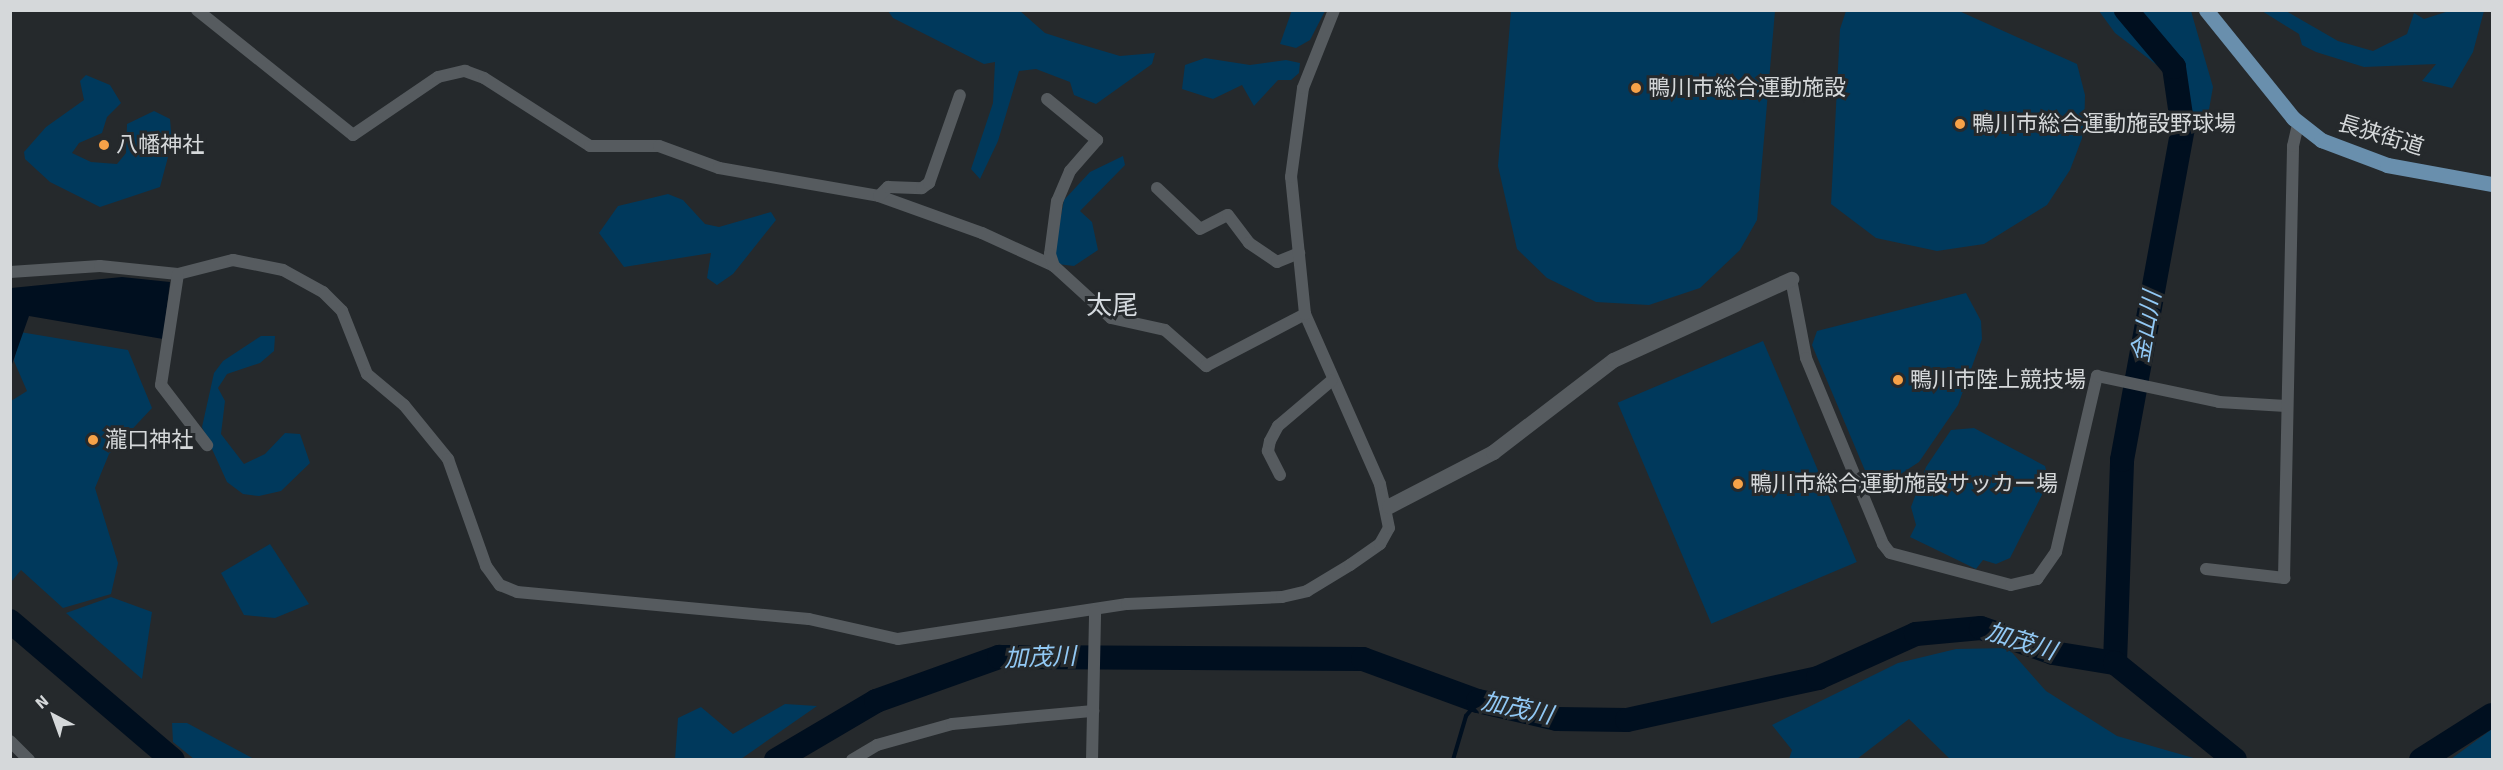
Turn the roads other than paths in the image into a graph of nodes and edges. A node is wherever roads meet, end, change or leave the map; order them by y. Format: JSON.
{"nodes":[{"id":1,"x":197,"y":10,"type":"edge"},
{"id":2,"x":1334,"y":10,"type":"edge"},
{"id":3,"x":2206,"y":10,"type":"edge"},
{"id":4,"x":960,"y":95,"type":"dead end"},
{"id":5,"x":1047,"y":99,"type":"dead end"},
{"id":6,"x":2298,"y":124,"type":"junction"},
{"id":7,"x":2493,"y":184,"type":"edge"},
{"id":8,"x":1157,"y":188,"type":"dead end"},
{"id":9,"x":879,"y":196,"type":"junction"},
{"id":10,"x":1299,"y":253,"type":"junction"},
{"id":11,"x":1054,"y":266,"type":"junction"},
{"id":12,"x":10,"y":272,"type":"edge"},
{"id":13,"x":178,"y":274,"type":"junction"},
{"id":14,"x":1791,"y":279,"type":"joint"},
{"id":15,"x":1305,"y":314,"type":"junction"},
{"id":16,"x":1331,"y":381,"type":"junction"},
{"id":17,"x":2286,"y":406,"type":"junction"},
{"id":18,"x":207,"y":445,"type":"dead end"},
{"id":19,"x":1280,"y":475,"type":"dead end"},
{"id":20,"x":1389,"y":506,"type":"junction"},
{"id":21,"x":2206,"y":569,"type":"dead end"},
{"id":22,"x":1095,"y":611,"type":"junction"},
{"id":23,"x":1094,"y":711,"type":"junction"},
{"id":24,"x":10,"y":741,"type":"edge"},
{"id":25,"x":29,"y":759,"type":"edge"},
{"id":26,"x":852,"y":759,"type":"edge"},
{"id":27,"x":1092,"y":759,"type":"edge"}],
"edges":[{"from":1,"to":9,"type":"street"},
{"from":2,"to":10,"type":"street"},
{"from":3,"to":6,"type":"main road","name":"長狭街道"},
{"from":4,"to":9,"type":"street"},
{"from":5,"to":11,"type":"street"},
{"from":6,"to":7,"type":"main road","name":"長狭街道"},
{"from":6,"to":17,"type":"street"},
{"from":8,"to":10,"type":"street"},
{"from":9,"to":11,"type":"street"},
{"from":10,"to":15,"type":"street"},
{"from":11,"to":15,"type":"street"},
{"from":12,"to":13,"type":"street"},
{"from":13,"to":18,"type":"street"},
{"from":13,"to":22,"type":"street"},
{"from":14,"to":17,"type":"street"},
{"from":14,"to":20,"type":"street"},
{"from":15,"to":16,"type":"street"},
{"from":16,"to":19,"type":"street"},
{"from":16,"to":20,"type":"street"},
{"from":17,"to":21,"type":"street"},
{"from":20,"to":22,"type":"street"},
{"from":22,"to":23,"type":"street"},
{"from":23,"to":26,"type":"street"},
{"from":23,"to":27,"type":"street"},
{"from":24,"to":25,"type":"street"}]}
